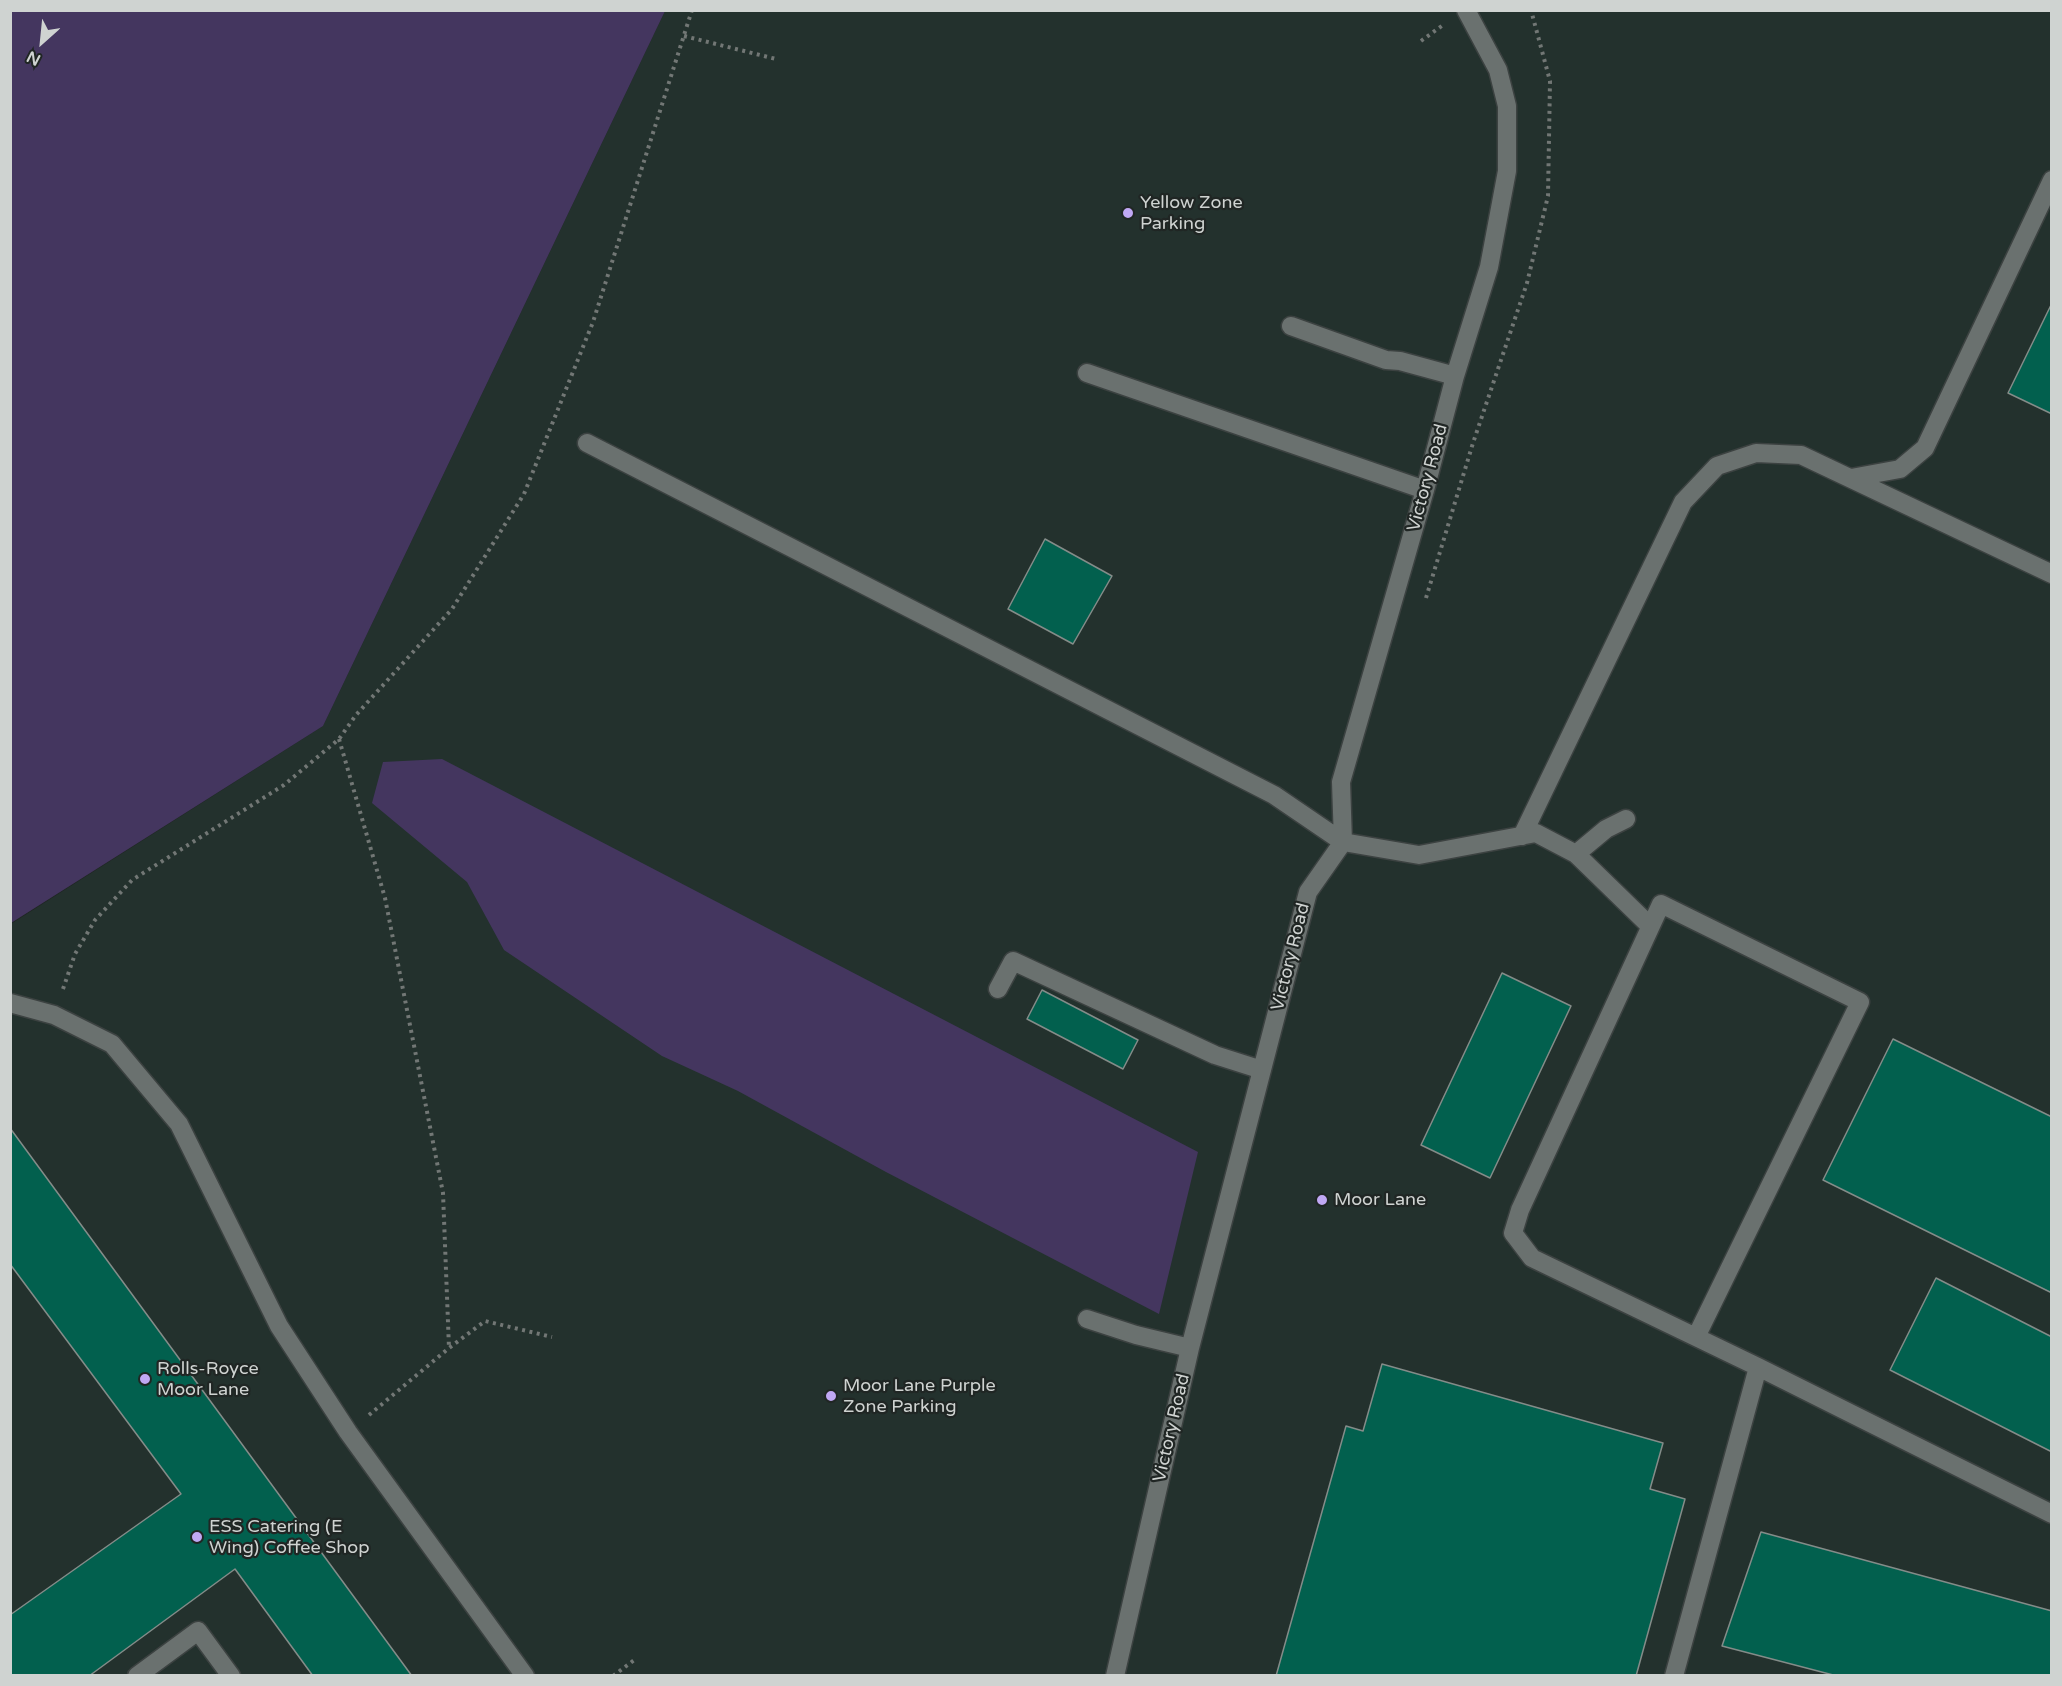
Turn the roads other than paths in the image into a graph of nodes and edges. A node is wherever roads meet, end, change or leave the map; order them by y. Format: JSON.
{"nodes":[{"id":1,"x":1466,"y":10,"type":"edge"},
{"id":2,"x":2052,"y":180,"type":"edge"},
{"id":3,"x":1290,"y":326,"type":"dead end"},
{"id":4,"x":1087,"y":373,"type":"dead end"},
{"id":5,"x":1455,"y":376,"type":"junction"},
{"id":6,"x":587,"y":443,"type":"dead end"},
{"id":7,"x":1851,"y":478,"type":"junction"},
{"id":8,"x":1425,"y":490,"type":"junction"},
{"id":9,"x":2052,"y":574,"type":"edge"},
{"id":10,"x":1626,"y":819,"type":"dead end"},
{"id":11,"x":1522,"y":836,"type":"junction"},
{"id":12,"x":1342,"y":842,"type":"junction"},
{"id":13,"x":1576,"y":854,"type":"junction"},
{"id":14,"x":1650,"y":927,"type":"junction"},
{"id":15,"x":998,"y":990,"type":"dead end"},
{"id":16,"x":10,"y":1003,"type":"edge"},
{"id":17,"x":1262,"y":1070,"type":"junction"},
{"id":18,"x":1087,"y":1319,"type":"dead end"},
{"id":19,"x":1696,"y":1337,"type":"junction"},
{"id":20,"x":1190,"y":1348,"type":"junction"},
{"id":21,"x":1758,"y":1367,"type":"junction"},
{"id":22,"x":2052,"y":1514,"type":"edge"},
{"id":23,"x":137,"y":1676,"type":"edge"},
{"id":24,"x":231,"y":1676,"type":"edge"},
{"id":25,"x":525,"y":1676,"type":"edge"},
{"id":26,"x":1115,"y":1676,"type":"edge"},
{"id":27,"x":1674,"y":1676,"type":"edge"}],
"edges":[{"from":1,"to":5,"type":"lane","name":"Victory Road"},
{"from":2,"to":7,"type":"lane"},
{"from":3,"to":5,"type":"lane"},
{"from":4,"to":8,"type":"lane"},
{"from":5,"to":8,"type":"lane","name":"Victory Road"},
{"from":6,"to":12,"type":"lane"},
{"from":7,"to":9,"type":"lane"},
{"from":7,"to":11,"type":"lane"},
{"from":8,"to":12,"type":"lane","name":"Victory Road"},
{"from":10,"to":13,"type":"lane"},
{"from":11,"to":12,"type":"lane"},
{"from":11,"to":13,"type":"lane"},
{"from":12,"to":17,"type":"lane","name":"Victory Road"},
{"from":13,"to":14,"type":"lane"},
{"from":14,"to":19,"type":"lane"},
{"from":14,"to":19,"type":"lane"},
{"from":15,"to":17,"type":"lane"},
{"from":16,"to":25,"type":"lane"},
{"from":17,"to":20,"type":"lane","name":"Victory Road"},
{"from":18,"to":20,"type":"lane"},
{"from":19,"to":21,"type":"lane"},
{"from":20,"to":26,"type":"lane","name":"Victory Road"},
{"from":21,"to":22,"type":"lane"},
{"from":21,"to":27,"type":"lane"},
{"from":23,"to":24,"type":"lane"}]}
